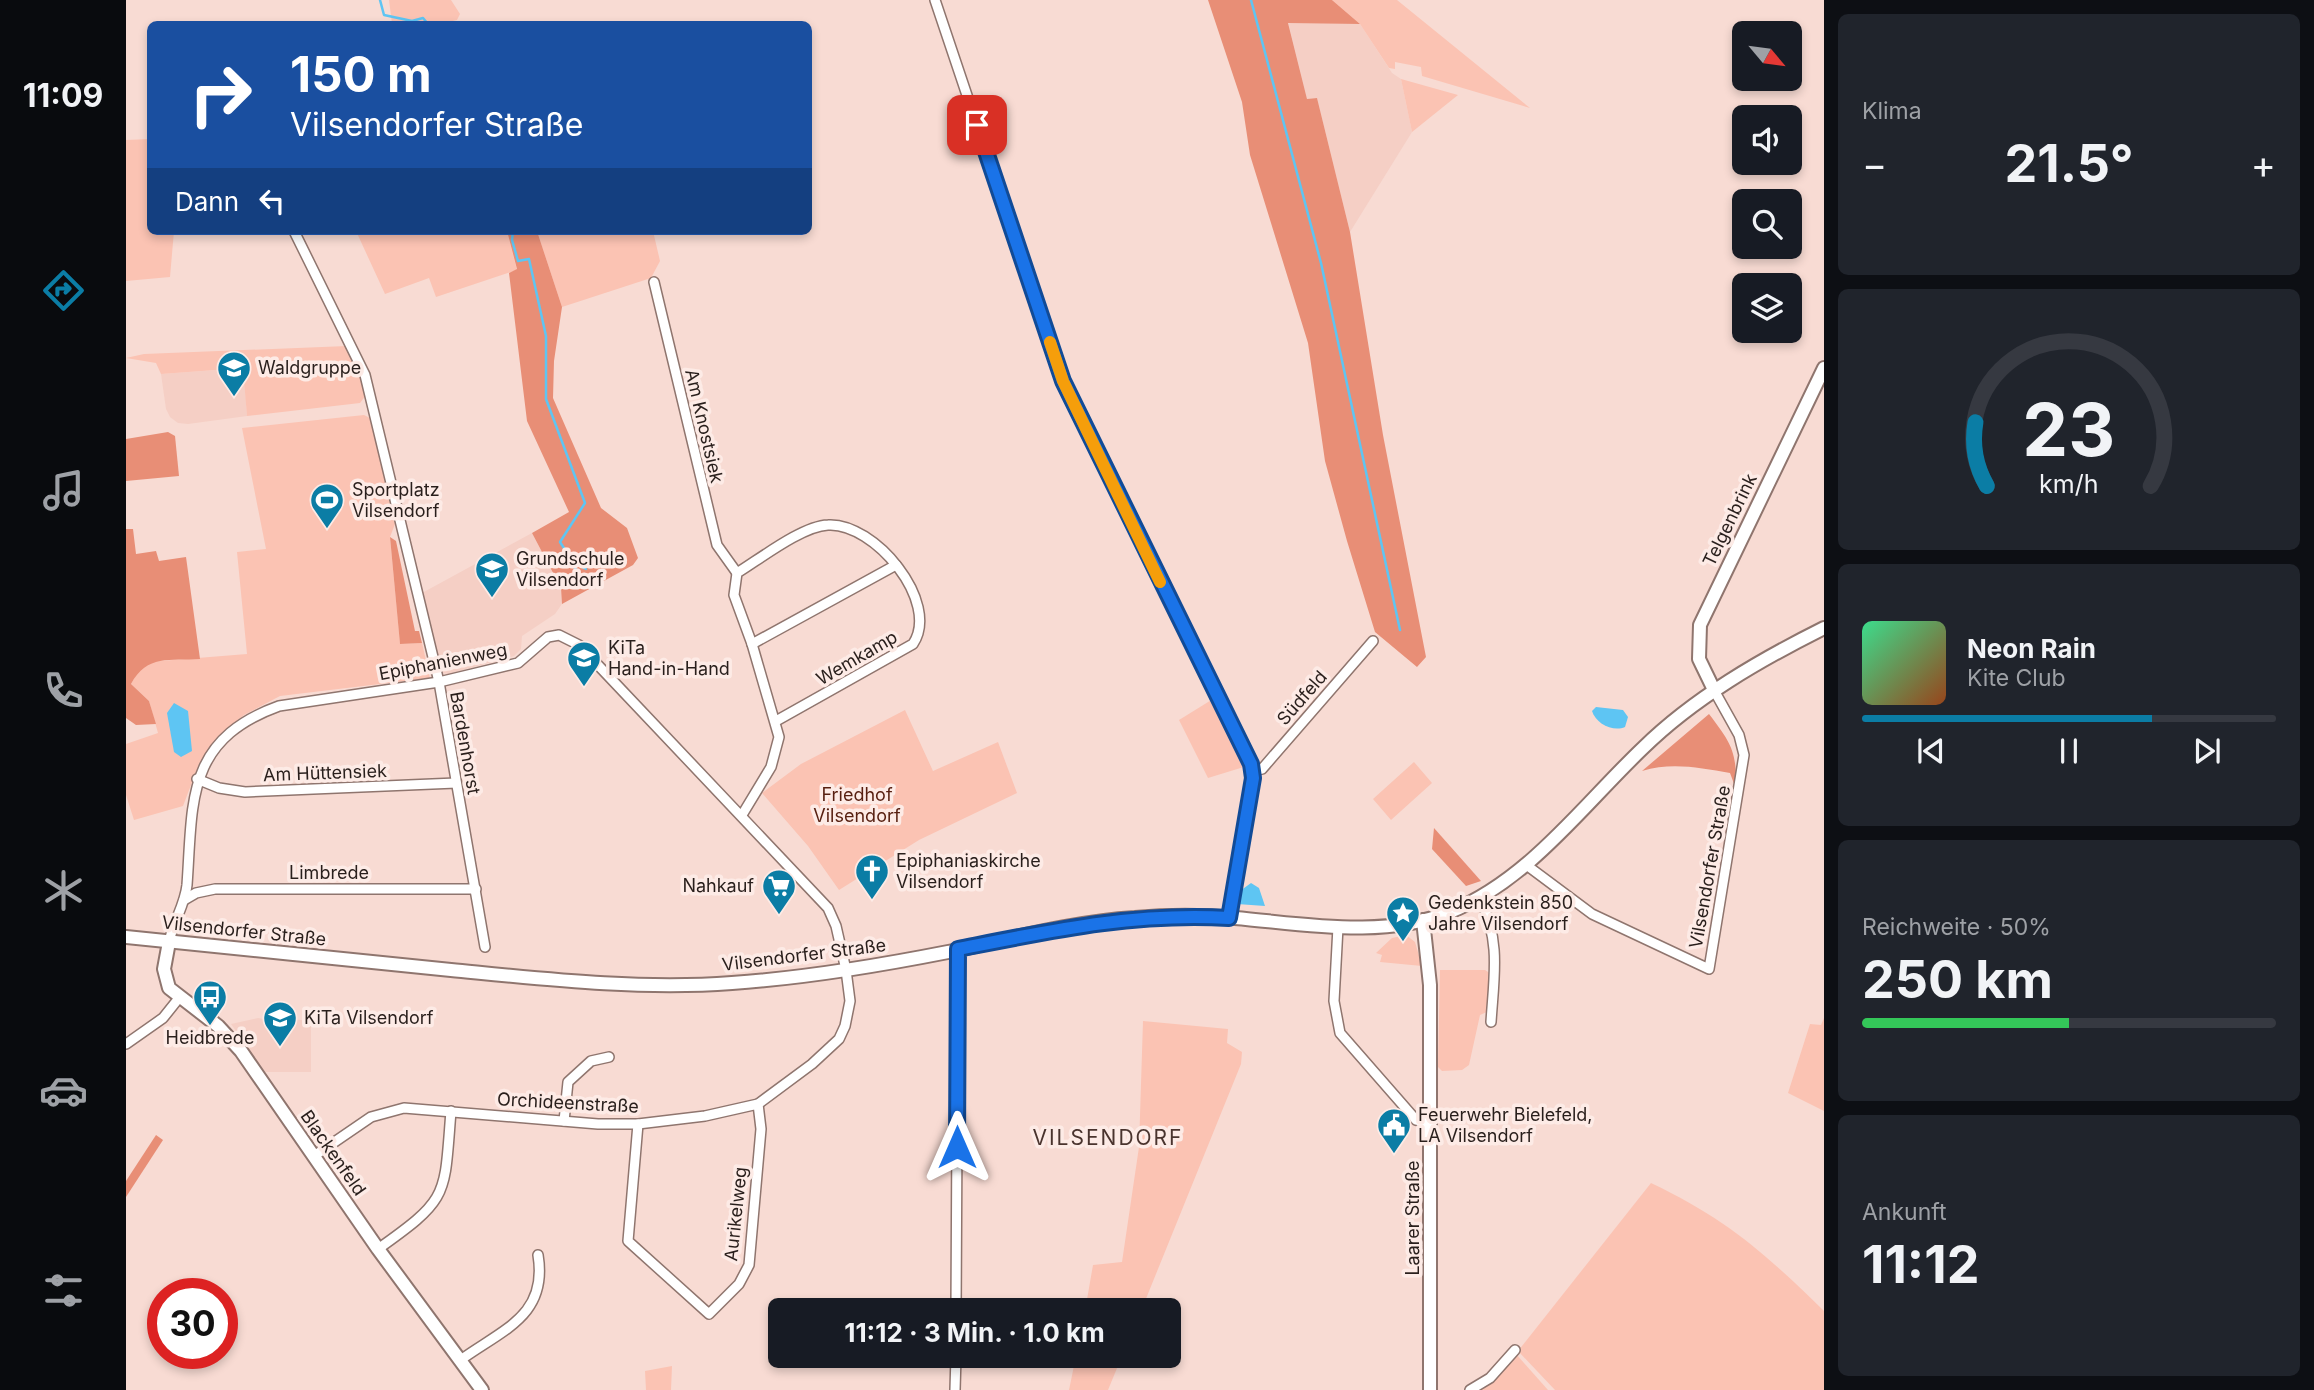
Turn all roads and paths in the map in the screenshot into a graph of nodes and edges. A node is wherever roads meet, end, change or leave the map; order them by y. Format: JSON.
{"nodes":[{"id":1,"x":934,"y":0,"type":"edge"},
{"id":2,"x":296,"y":235,"type":"edge"},
{"id":3,"x":654,"y":282,"type":"dead end"},
{"id":4,"x":1824,"y":368,"type":"edge"},
{"id":5,"x":896,"y":565,"type":"junction"},
{"id":6,"x":737,"y":573,"type":"junction"},
{"id":7,"x":1824,"y":628,"type":"edge"},
{"id":8,"x":1373,"y":640,"type":"dead end"},
{"id":9,"x":752,"y":645,"type":"junction"},
{"id":10,"x":439,"y":682,"type":"junction"},
{"id":11,"x":1715,"y":692,"type":"junction"},
{"id":12,"x":776,"y":721,"type":"junction"},
{"id":13,"x":1253,"y":771,"type":"junction"},
{"id":14,"x":197,"y":779,"type":"junction"},
{"id":15,"x":456,"y":783,"type":"junction"},
{"id":16,"x":742,"y":815,"type":"junction"},
{"id":17,"x":1525,"y":864,"type":"junction"},
{"id":18,"x":475,"y":889,"type":"junction"},
{"id":19,"x":1480,"y":898,"type":"junction"},
{"id":20,"x":184,"y":900,"type":"junction"},
{"id":21,"x":1229,"y":918,"type":"junction"},
{"id":22,"x":1423,"y":920,"type":"junction"},
{"id":23,"x":1338,"y":927,"type":"junction"},
{"id":24,"x":126,"y":937,"type":"edge"},
{"id":25,"x":169,"y":942,"type":"junction"},
{"id":26,"x":485,"y":947,"type":"dead end"},
{"id":27,"x":958,"y":949,"type":"junction"},
{"id":28,"x":846,"y":970,"type":"junction"},
{"id":29,"x":179,"y":998,"type":"junction"},
{"id":30,"x":1490,"y":1022,"type":"dead end"},
{"id":31,"x":126,"y":1044,"type":"edge"},
{"id":32,"x":609,"y":1057,"type":"dead end"},
{"id":33,"x":758,"y":1104,"type":"junction"},
{"id":34,"x":451,"y":1111,"type":"junction"},
{"id":35,"x":564,"y":1121,"type":"junction"},
{"id":36,"x":1431,"y":1123,"type":"junction"},
{"id":37,"x":638,"y":1124,"type":"junction"},
{"id":38,"x":314,"y":1156,"type":"junction"},
{"id":39,"x":378,"y":1249,"type":"junction"},
{"id":40,"x":538,"y":1255,"type":"dead end"},
{"id":41,"x":956,"y":1298,"type":"edge"},
{"id":42,"x":1515,"y":1350,"type":"dead end"},
{"id":43,"x":462,"y":1359,"type":"junction"},
{"id":44,"x":956,"y":1368,"type":"edge"},
{"id":45,"x":482,"y":1390,"type":"edge"},
{"id":46,"x":955,"y":1390,"type":"edge"},
{"id":47,"x":1430,"y":1390,"type":"edge"},
{"id":48,"x":1470,"y":1390,"type":"edge"}],
"edges":[{"from":1,"to":13,"type":"street"},
{"from":2,"to":10,"type":"street","name":"Bardenhorst"},
{"from":3,"to":6,"type":"street","name":"Am Knostsiek"},
{"from":4,"to":11,"type":"main road","name":"Telgenbrink"},
{"from":5,"to":6,"type":"street","name":"Wemkamp"},
{"from":5,"to":9,"type":"street"},
{"from":5,"to":12,"type":"street","name":"Wemkamp"},
{"from":6,"to":9,"type":"street"},
{"from":7,"to":11,"type":"main road","name":"Vilsendorfer Straße"},
{"from":8,"to":13,"type":"street","name":"Südfeld"},
{"from":9,"to":12,"type":"street"},
{"from":10,"to":14,"type":"street","name":"Epiphanienweg"},
{"from":10,"to":15,"type":"street","name":"Bardenhorst"},
{"from":10,"to":16,"type":"street","name":"Epiphanienweg"},
{"from":11,"to":17,"type":"main road","name":"Vilsendorfer Straße"},
{"from":11,"to":17,"type":"street","name":"Vilsendorfer Straße"},
{"from":12,"to":16,"type":"street"},
{"from":13,"to":21,"type":"street"},
{"from":14,"to":15,"type":"street","name":"Am Hüttensiek"},
{"from":14,"to":20,"type":"street","name":"Epiphanienweg"},
{"from":15,"to":18,"type":"street","name":"Bardenhorst"},
{"from":16,"to":28,"type":"street","name":"Epiphanienweg"},
{"from":17,"to":19,"type":"main road","name":"Vilsendorfer Straße"},
{"from":18,"to":20,"type":"street","name":"Limbrede"},
{"from":18,"to":26,"type":"street","name":"Bardenhorst"},
{"from":19,"to":22,"type":"main road","name":"Vilsendorfer Straße"},
{"from":19,"to":30,"type":"street"},
{"from":20,"to":25,"type":"street","name":"Epiphanienweg"},
{"from":21,"to":23,"type":"main road","name":"Vilsendorfer Straße"},
{"from":21,"to":27,"type":"main road","name":"Vilsendorfer Straße"},
{"from":22,"to":23,"type":"main road","name":"Vilsendorfer Straße"},
{"from":22,"to":36,"type":"main road","name":"Laarer Straße"},
{"from":23,"to":36,"type":"street"},
{"from":24,"to":25,"type":"main road","name":"Vilsendorfer Straße"},
{"from":25,"to":28,"type":"main road","name":"Vilsendorfer Straße"},
{"from":25,"to":29,"type":"main road"},
{"from":27,"to":28,"type":"main road","name":"Vilsendorfer Straße"},
{"from":27,"to":41,"type":"street"},
{"from":28,"to":33,"type":"street","name":"Orchideenstraße"},
{"from":29,"to":31,"type":"street"},
{"from":29,"to":38,"type":"main road","name":"Blackenfeld"},
{"from":32,"to":35,"type":"street"},
{"from":33,"to":37,"type":"street","name":"Orchideenstraße"},
{"from":33,"to":37,"type":"street","name":"Aurikelweg"},
{"from":34,"to":35,"type":"street","name":"Orchideenstraße"},
{"from":34,"to":38,"type":"street","name":"Orchideenstraße"},
{"from":34,"to":39,"type":"street"},
{"from":35,"to":37,"type":"street","name":"Orchideenstraße"},
{"from":36,"to":47,"type":"main road","name":"Laarer Straße"},
{"from":38,"to":39,"type":"main road","name":"Blackenfeld"},
{"from":39,"to":43,"type":"main road","name":"Blackenfeld"},
{"from":40,"to":43,"type":"street"},
{"from":42,"to":48,"type":"street"},
{"from":43,"to":45,"type":"main road","name":"Blackenfeld"},
{"from":44,"to":46,"type":"street"}]}
